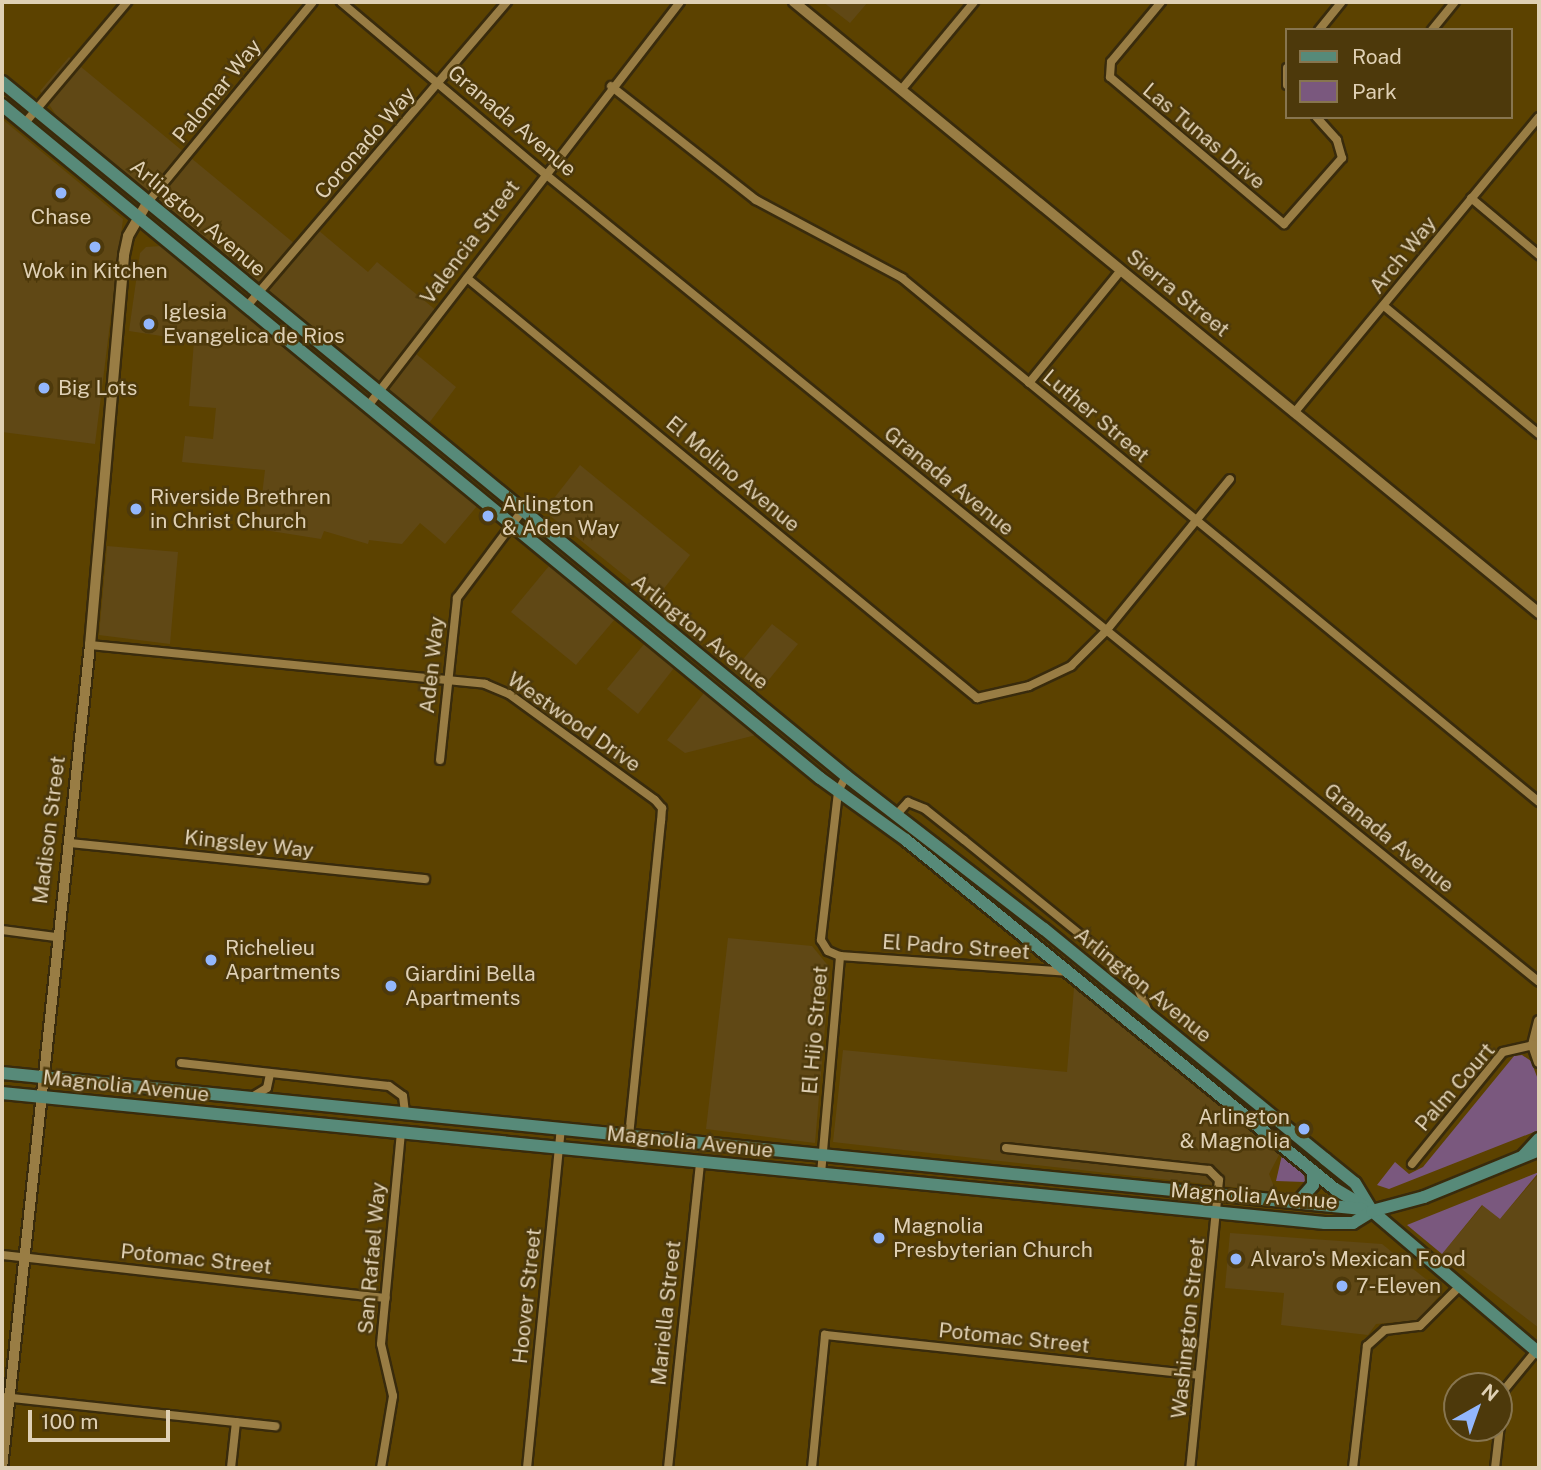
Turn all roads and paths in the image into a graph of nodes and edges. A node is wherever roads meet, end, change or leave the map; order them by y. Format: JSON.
{"nodes":[{"id":1,"x":127,"y":2,"type":"edge"},
{"id":2,"x":313,"y":2,"type":"edge"},
{"id":3,"x":341,"y":2,"type":"edge"},
{"id":4,"x":507,"y":2,"type":"edge"},
{"id":5,"x":680,"y":2,"type":"edge"},
{"id":6,"x":794,"y":2,"type":"edge"},
{"id":7,"x":974,"y":2,"type":"edge"},
{"id":8,"x":1161,"y":2,"type":"edge"},
{"id":9,"x":1342,"y":2,"type":"edge"},
{"id":10,"x":1453,"y":2,"type":"edge"},
{"id":11,"x":1321,"y":28,"type":"edge"},
{"id":12,"x":1434,"y":28,"type":"edge"},
{"id":13,"x":2,"y":82,"type":"edge"},
{"id":14,"x":440,"y":82,"type":"junction"},
{"id":15,"x":611,"y":86,"type":"junction"},
{"id":16,"x":901,"y":90,"type":"junction"},
{"id":17,"x":2,"y":105,"type":"edge"},
{"id":18,"x":36,"y":110,"type":"junction"},
{"id":19,"x":1539,"y":117,"type":"edge"},
{"id":20,"x":1319,"y":119,"type":"edge"},
{"id":21,"x":24,"y":124,"type":"junction"},
{"id":22,"x":544,"y":173,"type":"junction"},
{"id":23,"x":1471,"y":198,"type":"junction"},
{"id":24,"x":148,"y":202,"type":"junction"},
{"id":25,"x":139,"y":218,"type":"junction"},
{"id":26,"x":1539,"y":255,"type":"edge"},
{"id":27,"x":1121,"y":270,"type":"junction"},
{"id":28,"x":467,"y":278,"type":"junction"},
{"id":29,"x":258,"y":293,"type":"junction"},
{"id":30,"x":248,"y":305,"type":"junction"},
{"id":31,"x":1384,"y":306,"type":"junction"},
{"id":32,"x":1029,"y":383,"type":"junction"},
{"id":33,"x":379,"y":391,"type":"junction"},
{"id":34,"x":368,"y":405,"type":"junction"},
{"id":35,"x":1294,"y":413,"type":"junction"},
{"id":36,"x":1539,"y":434,"type":"edge"},
{"id":37,"x":1230,"y":479,"type":"dead end"},
{"id":38,"x":522,"y":511,"type":"junction"},
{"id":39,"x":1197,"y":522,"type":"junction"},
{"id":40,"x":511,"y":524,"type":"junction"},
{"id":41,"x":1539,"y":613,"type":"edge"},
{"id":42,"x":1106,"y":631,"type":"junction"},
{"id":43,"x":90,"y":645,"type":"junction"},
{"id":44,"x":450,"y":679,"type":"junction"},
{"id":45,"x":440,"y":760,"type":"dead end"},
{"id":46,"x":846,"y":776,"type":"junction"},
{"id":47,"x":838,"y":792,"type":"junction"},
{"id":48,"x":1539,"y":802,"type":"edge"},
{"id":49,"x":898,"y":813,"type":"junction"},
{"id":50,"x":69,"y":843,"type":"junction"},
{"id":51,"x":425,"y":879,"type":"dead end"},
{"id":52,"x":1055,"y":914,"type":"junction"},
{"id":53,"x":1044,"y":929,"type":"junction"},
{"id":54,"x":2,"y":930,"type":"edge"},
{"id":55,"x":55,"y":937,"type":"junction"},
{"id":56,"x":839,"y":956,"type":"junction"},
{"id":57,"x":1069,"y":972,"type":"junction"},
{"id":58,"x":1539,"y":982,"type":"edge"},
{"id":59,"x":1149,"y":1015,"type":"junction"},
{"id":60,"x":1539,"y":1021,"type":"edge"},
{"id":61,"x":1533,"y":1045,"type":"junction"},
{"id":62,"x":1539,"y":1062,"type":"edge"},
{"id":63,"x":181,"y":1063,"type":"dead end"},
{"id":64,"x":2,"y":1073,"type":"edge"},
{"id":65,"x":270,"y":1074,"type":"junction"},
{"id":66,"x":43,"y":1077,"type":"junction"},
{"id":67,"x":2,"y":1093,"type":"edge"},
{"id":68,"x":41,"y":1097,"type":"junction"},
{"id":69,"x":252,"y":1097,"type":"junction"},
{"id":70,"x":405,"y":1112,"type":"junction"},
{"id":71,"x":561,"y":1128,"type":"junction"},
{"id":72,"x":401,"y":1133,"type":"junction"},
{"id":73,"x":629,"y":1136,"type":"junction"},
{"id":74,"x":1539,"y":1139,"type":"edge"},
{"id":75,"x":559,"y":1148,"type":"junction"},
{"id":76,"x":1006,"y":1148,"type":"dead end"},
{"id":77,"x":1539,"y":1150,"type":"edge"},
{"id":78,"x":821,"y":1155,"type":"junction"},
{"id":79,"x":1522,"y":1157,"type":"junction"},
{"id":80,"x":699,"y":1162,"type":"junction"},
{"id":81,"x":1412,"y":1164,"type":"dead end"},
{"id":82,"x":1314,"y":1171,"type":"junction"},
{"id":83,"x":821,"y":1174,"type":"junction"},
{"id":84,"x":1219,"y":1192,"type":"junction"},
{"id":85,"x":1300,"y":1200,"type":"junction"},
{"id":86,"x":1372,"y":1211,"type":"junction"},
{"id":87,"x":1218,"y":1214,"type":"junction"},
{"id":88,"x":2,"y":1255,"type":"edge"},
{"id":89,"x":24,"y":1258,"type":"junction"},
{"id":90,"x":1459,"y":1287,"type":"junction"},
{"id":91,"x":386,"y":1298,"type":"junction"},
{"id":92,"x":1538,"y":1352,"type":"edge"},
{"id":93,"x":1199,"y":1375,"type":"junction"},
{"id":94,"x":5,"y":1398,"type":"edge"},
{"id":95,"x":236,"y":1422,"type":"junction"},
{"id":96,"x":275,"y":1426,"type":"dead end"},
{"id":97,"x":2,"y":1468,"type":"edge"},
{"id":98,"x":231,"y":1468,"type":"edge"},
{"id":99,"x":381,"y":1468,"type":"edge"},
{"id":100,"x":527,"y":1468,"type":"edge"},
{"id":101,"x":668,"y":1468,"type":"edge"},
{"id":102,"x":811,"y":1468,"type":"edge"},
{"id":103,"x":1190,"y":1468,"type":"edge"},
{"id":104,"x":1353,"y":1468,"type":"edge"},
{"id":105,"x":1495,"y":1468,"type":"edge"}],
"edges":[{"from":1,"to":18,"type":"street"},
{"from":2,"to":24,"type":"street","name":"Palomar Way"},
{"from":3,"to":14,"type":"street","name":"Granada Avenue"},
{"from":4,"to":14,"type":"street","name":"Coronado Way"},
{"from":5,"to":15,"type":"street","name":"Valencia Street"},
{"from":6,"to":16,"type":"street","name":"Sierra Street"},
{"from":7,"to":16,"type":"street"},
{"from":8,"to":20,"type":"street","name":"Las Tunas Drive"},
{"from":9,"to":11,"type":"street"},
{"from":10,"to":12,"type":"street"},
{"from":13,"to":18,"type":"main road","name":"Arlington Avenue"},
{"from":14,"to":22,"type":"street","name":"Granada Avenue"},
{"from":14,"to":29,"type":"street","name":"Coronado Way"},
{"from":15,"to":22,"type":"street","name":"Valencia Street"},
{"from":15,"to":32,"type":"street","name":"Luther Street"},
{"from":16,"to":27,"type":"street","name":"Sierra Street"},
{"from":17,"to":21,"type":"main road","name":"Arlington Avenue"},
{"from":18,"to":21,"type":"street"},
{"from":18,"to":24,"type":"main road","name":"Arlington Avenue"},
{"from":19,"to":23,"type":"street","name":"Arch Way"},
{"from":21,"to":25,"type":"main road","name":"Arlington Avenue"},
{"from":22,"to":28,"type":"street","name":"Valencia Street"},
{"from":22,"to":42,"type":"street","name":"Granada Avenue"},
{"from":23,"to":26,"type":"street"},
{"from":23,"to":31,"type":"street","name":"Arch Way"},
{"from":24,"to":25,"type":"main road","name":"Madison Street"},
{"from":24,"to":29,"type":"main road","name":"Arlington Avenue"},
{"from":25,"to":30,"type":"main road","name":"Arlington Avenue"},
{"from":25,"to":43,"type":"main road","name":"Madison Street"},
{"from":27,"to":32,"type":"street"},
{"from":27,"to":35,"type":"street","name":"Sierra Street"},
{"from":28,"to":33,"type":"street","name":"Valencia Street"},
{"from":28,"to":42,"type":"street","name":"El Molino Avenue"},
{"from":29,"to":30,"type":"street","name":"Coronado Way"},
{"from":29,"to":33,"type":"main road","name":"Arlington Avenue"},
{"from":30,"to":34,"type":"main road","name":"Arlington Avenue"},
{"from":31,"to":35,"type":"street","name":"Arch Way"},
{"from":31,"to":36,"type":"street"},
{"from":32,"to":39,"type":"street","name":"Luther Street"},
{"from":33,"to":34,"type":"street","name":"Valencia Street"},
{"from":33,"to":38,"type":"main road","name":"Arlington Avenue"},
{"from":34,"to":40,"type":"main road","name":"Arlington Avenue"},
{"from":35,"to":41,"type":"street","name":"Sierra Street"},
{"from":37,"to":39,"type":"street"},
{"from":38,"to":40,"type":"street","name":"Aden Way"},
{"from":38,"to":46,"type":"main road","name":"Arlington Avenue"},
{"from":39,"to":42,"type":"street"},
{"from":39,"to":48,"type":"street","name":"Luther Street"},
{"from":40,"to":44,"type":"street","name":"Aden Way"},
{"from":40,"to":47,"type":"main road","name":"Arlington Avenue"},
{"from":42,"to":58,"type":"street","name":"Granada Avenue"},
{"from":43,"to":44,"type":"street","name":"Westwood Drive"},
{"from":43,"to":50,"type":"main road","name":"Madison Street"},
{"from":44,"to":45,"type":"street","name":"Aden Way"},
{"from":44,"to":73,"type":"street","name":"Westwood Drive"},
{"from":46,"to":47,"type":"street","name":"El Hijo Street"},
{"from":46,"to":49,"type":"main road","name":"Arlington Avenue"},
{"from":47,"to":56,"type":"street","name":"El Hijo Street"},
{"from":47,"to":57,"type":"main road","name":"Arlington Avenue"},
{"from":49,"to":52,"type":"street"},
{"from":49,"to":53,"type":"main road","name":"Arlington Avenue"},
{"from":50,"to":51,"type":"street","name":"Kingsley Way"},
{"from":50,"to":55,"type":"main road","name":"Madison Street"},
{"from":52,"to":53,"type":"street"},
{"from":52,"to":59,"type":"street"},
{"from":53,"to":59,"type":"main road","name":"Arlington Avenue"},
{"from":54,"to":55,"type":"street"},
{"from":55,"to":66,"type":"main road","name":"Madison Street"},
{"from":56,"to":57,"type":"street","name":"El Padro Street"},
{"from":56,"to":78,"type":"street","name":"El Hijo Street"},
{"from":57,"to":82,"type":"main road","name":"Arlington Avenue"},
{"from":59,"to":86,"type":"main road","name":"Arlington Avenue"},
{"from":60,"to":61,"type":"street"},
{"from":61,"to":62,"type":"street"},
{"from":61,"to":81,"type":"street","name":"Palm Court"},
{"from":63,"to":65,"type":"street"},
{"from":64,"to":66,"type":"main road","name":"Magnolia Avenue"},
{"from":65,"to":69,"type":"street"},
{"from":65,"to":70,"type":"street"},
{"from":66,"to":68,"type":"main road","name":"Madison Street"},
{"from":66,"to":69,"type":"main road","name":"Magnolia Avenue"},
{"from":67,"to":68,"type":"main road","name":"Magnolia Avenue"},
{"from":68,"to":72,"type":"main road","name":"Magnolia Avenue"},
{"from":68,"to":89,"type":"main road","name":"Madison Street"},
{"from":69,"to":70,"type":"main road","name":"Magnolia Avenue"},
{"from":70,"to":71,"type":"main road","name":"Magnolia Avenue"},
{"from":71,"to":73,"type":"main road","name":"Magnolia Avenue"},
{"from":71,"to":75,"type":"street","name":"Hoover Street"},
{"from":72,"to":75,"type":"main road","name":"Magnolia Avenue"},
{"from":72,"to":91,"type":"street","name":"San Rafael Way"},
{"from":73,"to":78,"type":"main road","name":"Magnolia Avenue"},
{"from":74,"to":79,"type":"main road"},
{"from":75,"to":80,"type":"main road","name":"Magnolia Avenue"},
{"from":75,"to":100,"type":"street","name":"Hoover Street"},
{"from":76,"to":84,"type":"street"},
{"from":77,"to":79,"type":"main road","name":"Magnolia Avenue"},
{"from":78,"to":83,"type":"street","name":"El Hijo Street"},
{"from":78,"to":84,"type":"main road","name":"Magnolia Avenue"},
{"from":79,"to":86,"type":"main road","name":"Magnolia Avenue"},
{"from":80,"to":83,"type":"main road","name":"Magnolia Avenue"},
{"from":80,"to":101,"type":"street","name":"Mariella Street"},
{"from":82,"to":85,"type":"main road"},
{"from":82,"to":86,"type":"main road","name":"Arlington Avenue"},
{"from":83,"to":87,"type":"main road","name":"Magnolia Avenue"},
{"from":84,"to":85,"type":"main road","name":"Magnolia Avenue"},
{"from":84,"to":87,"type":"street","name":"Washington Street"},
{"from":85,"to":86,"type":"main road","name":"Magnolia Avenue"},
{"from":86,"to":87,"type":"main road","name":"Magnolia Avenue"},
{"from":86,"to":90,"type":"main road","name":"Arlington Avenue"},
{"from":87,"to":93,"type":"street","name":"Washington Street"},
{"from":88,"to":89,"type":"street","name":"Potomac Street"},
{"from":89,"to":91,"type":"street","name":"Potomac Street"},
{"from":89,"to":94,"type":"main road","name":"Madison Street"},
{"from":90,"to":92,"type":"main road","name":"Arlington Avenue"},
{"from":90,"to":104,"type":"street"},
{"from":91,"to":99,"type":"street","name":"San Rafael Way"},
{"from":92,"to":105,"type":"street"},
{"from":93,"to":102,"type":"street","name":"Potomac Street"},
{"from":93,"to":103,"type":"street","name":"Washington Street"},
{"from":94,"to":95,"type":"street"},
{"from":94,"to":97,"type":"main road","name":"Madison Street"},
{"from":95,"to":96,"type":"street"},
{"from":95,"to":98,"type":"street"}]}
